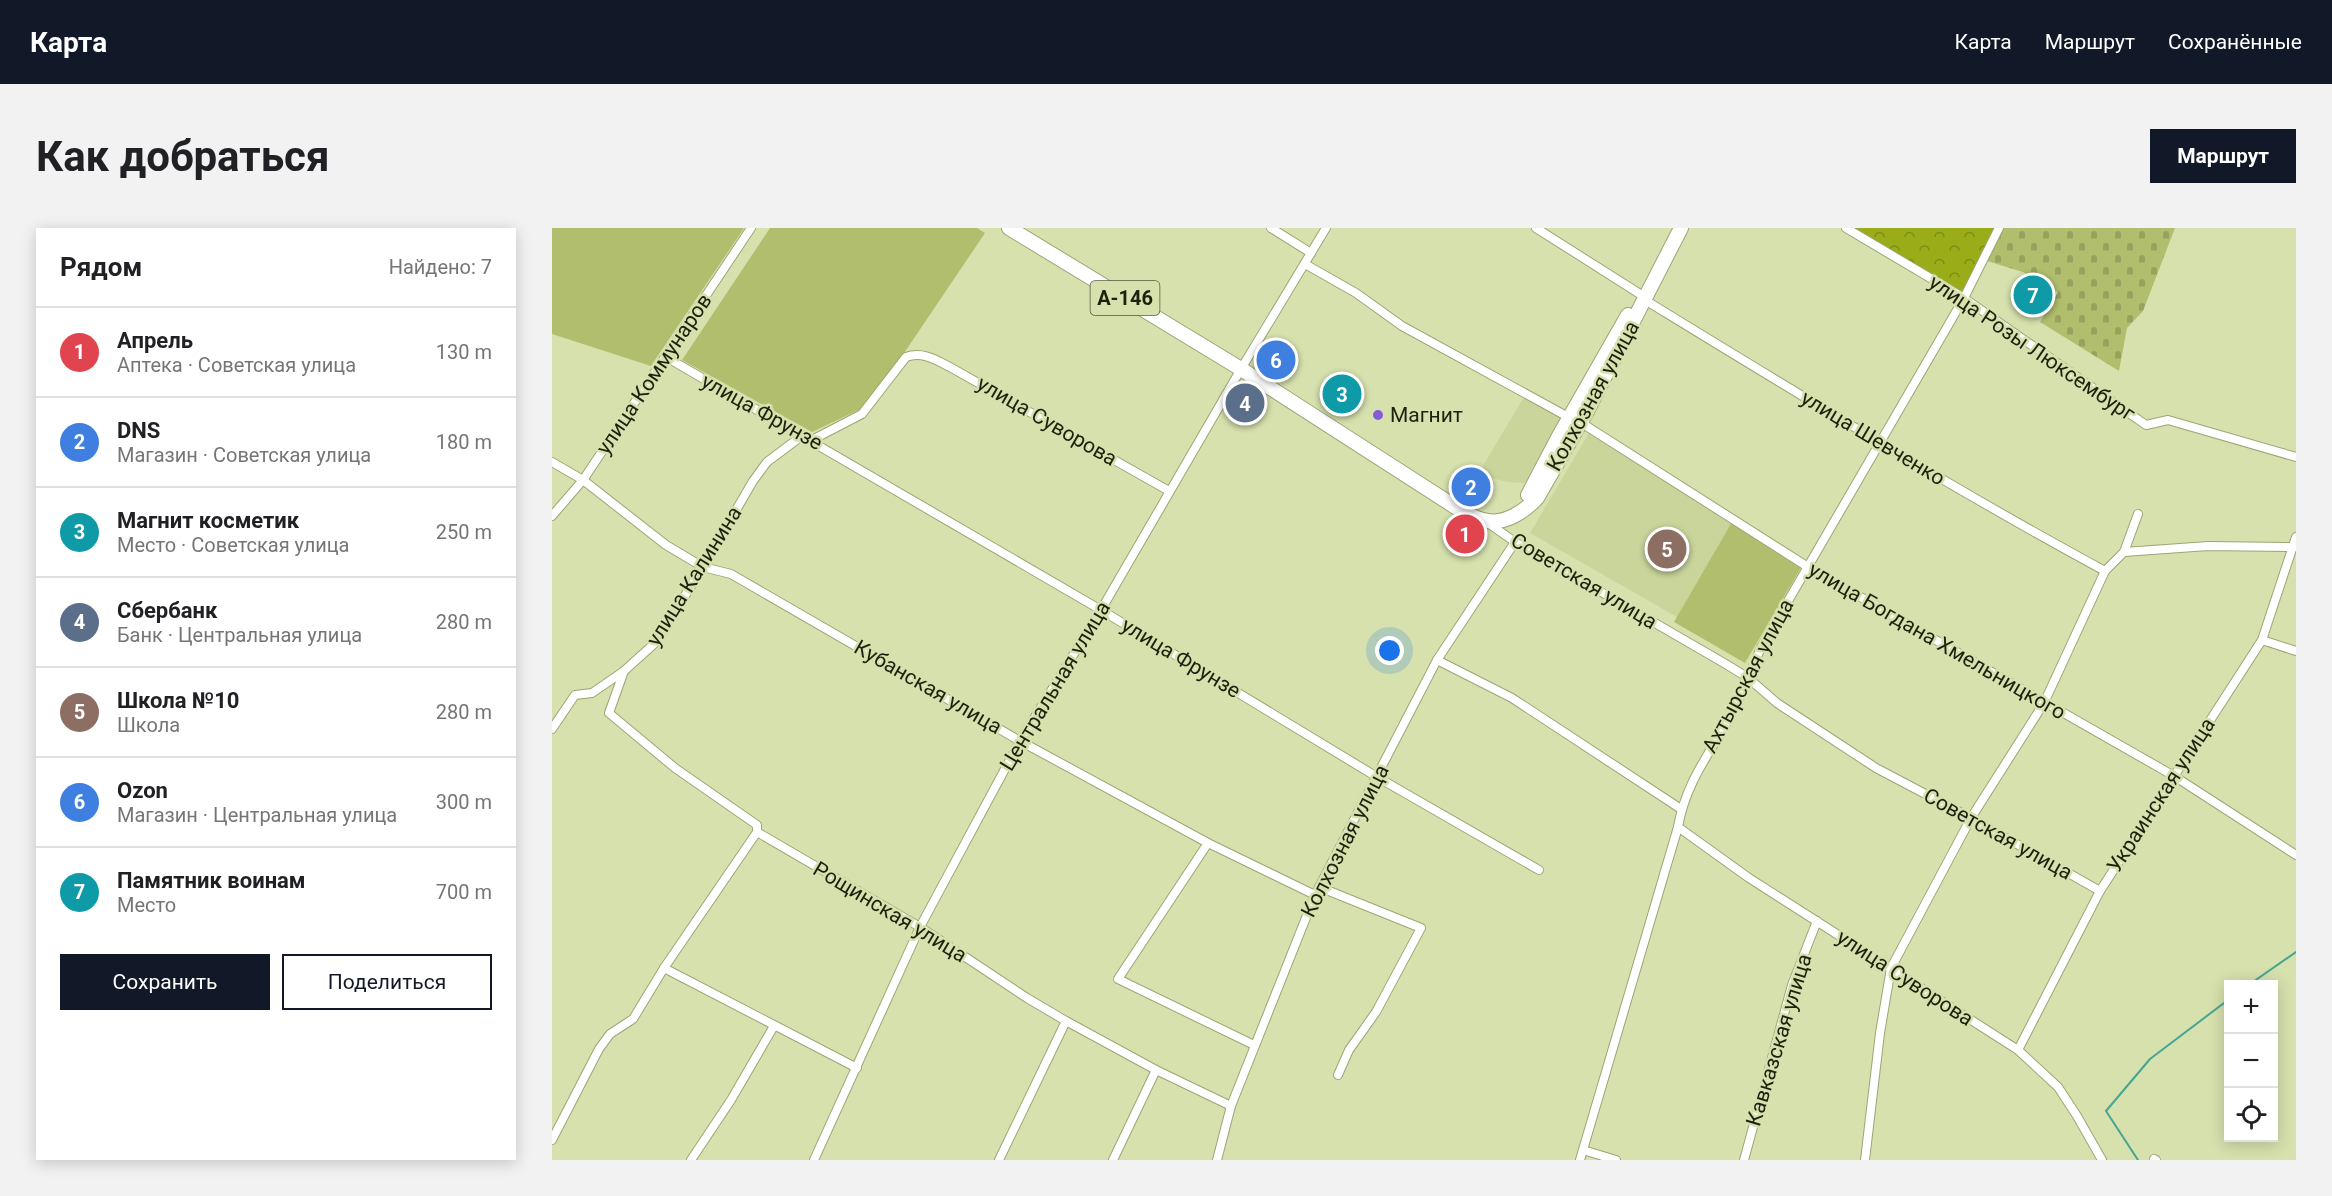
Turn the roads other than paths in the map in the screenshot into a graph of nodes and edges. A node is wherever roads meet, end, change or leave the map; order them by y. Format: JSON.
{"nodes":[{"id":1,"x":751,"y":228,"type":"edge"},
{"id":2,"x":1009,"y":228,"type":"edge"},
{"id":3,"x":1271,"y":228,"type":"edge"},
{"id":4,"x":1326,"y":228,"type":"edge"},
{"id":5,"x":1536,"y":228,"type":"edge"},
{"id":6,"x":1681,"y":228,"type":"edge"},
{"id":7,"x":1846,"y":228,"type":"edge"},
{"id":8,"x":1999,"y":228,"type":"edge"},
{"id":9,"x":1311,"y":253,"type":"junction"},
{"id":10,"x":1305,"y":264,"type":"junction"},
{"id":11,"x":1643,"y":297,"type":"junction"},
{"id":12,"x":1964,"y":298,"type":"junction"},
{"id":13,"x":666,"y":357,"type":"junction"},
{"id":14,"x":1241,"y":369,"type":"junction"},
{"id":15,"x":1575,"y":420,"type":"junction"},
{"id":16,"x":803,"y":435,"type":"junction"},
{"id":17,"x":812,"y":440,"type":"junction"},
{"id":18,"x":1879,"y":443,"type":"junction"},
{"id":19,"x":2296,"y":457,"type":"edge"},
{"id":20,"x":552,"y":462,"type":"edge"},
{"id":21,"x":583,"y":480,"type":"junction"},
{"id":22,"x":1169,"y":491,"type":"junction"},
{"id":23,"x":2138,"y":514,"type":"dead end"},
{"id":24,"x":552,"y":516,"type":"edge"},
{"id":25,"x":1484,"y":521,"type":"junction"},
{"id":26,"x":2296,"y":537,"type":"edge"},
{"id":27,"x":1515,"y":542,"type":"junction"},
{"id":28,"x":2295,"y":547,"type":"edge"},
{"id":29,"x":2124,"y":552,"type":"junction"},
{"id":30,"x":703,"y":567,"type":"junction"},
{"id":31,"x":1808,"y":567,"type":"junction"},
{"id":32,"x":2104,"y":571,"type":"junction"},
{"id":33,"x":1101,"y":610,"type":"junction"},
{"id":34,"x":2262,"y":640,"type":"junction"},
{"id":35,"x":2296,"y":651,"type":"edge"},
{"id":36,"x":1437,"y":660,"type":"junction"},
{"id":37,"x":624,"y":671,"type":"junction"},
{"id":38,"x":1747,"y":677,"type":"junction"},
{"id":39,"x":2044,"y":703,"type":"junction"},
{"id":40,"x":552,"y":729,"type":"edge"},
{"id":41,"x":1020,"y":741,"type":"junction"},
{"id":42,"x":2174,"y":776,"type":"junction"},
{"id":43,"x":1377,"y":777,"type":"junction"},
{"id":44,"x":1681,"y":809,"type":"junction"},
{"id":45,"x":1971,"y":818,"type":"junction"},
{"id":46,"x":1678,"y":826,"type":"junction"},
{"id":47,"x":757,"y":832,"type":"junction"},
{"id":48,"x":1208,"y":843,"type":"junction"},
{"id":49,"x":2296,"y":855,"type":"edge"},
{"id":50,"x":1539,"y":870,"type":"dead end"},
{"id":51,"x":1317,"y":891,"type":"junction"},
{"id":52,"x":2100,"y":891,"type":"junction"},
{"id":53,"x":1817,"y":921,"type":"junction"},
{"id":54,"x":920,"y":927,"type":"junction"},
{"id":55,"x":664,"y":968,"type":"junction"},
{"id":56,"x":1891,"y":968,"type":"junction"},
{"id":57,"x":1066,"y":1021,"type":"junction"},
{"id":58,"x":774,"y":1026,"type":"junction"},
{"id":59,"x":1254,"y":1046,"type":"junction"},
{"id":60,"x":2018,"y":1050,"type":"junction"},
{"id":61,"x":857,"y":1068,"type":"junction"},
{"id":62,"x":1156,"y":1070,"type":"junction"},
{"id":63,"x":1338,"y":1075,"type":"dead end"},
{"id":64,"x":1231,"y":1106,"type":"junction"},
{"id":65,"x":552,"y":1140,"type":"edge"},
{"id":66,"x":1583,"y":1150,"type":"junction"},
{"id":67,"x":691,"y":1160,"type":"edge"},
{"id":68,"x":814,"y":1160,"type":"edge"},
{"id":69,"x":999,"y":1160,"type":"edge"},
{"id":70,"x":1113,"y":1160,"type":"edge"},
{"id":71,"x":1217,"y":1160,"type":"edge"},
{"id":72,"x":1580,"y":1160,"type":"edge"},
{"id":73,"x":1616,"y":1160,"type":"edge"},
{"id":74,"x":1744,"y":1160,"type":"edge"},
{"id":75,"x":1865,"y":1160,"type":"edge"},
{"id":76,"x":2102,"y":1160,"type":"edge"}],
"edges":[{"from":1,"to":13,"type":"street","name":"улица Коммунаров"},
{"from":2,"to":14,"type":"highway","name":"Советская улица","number":"А-146"},
{"from":3,"to":9,"type":"street"},
{"from":4,"to":9,"type":"street","name":"Центральная улица"},
{"from":5,"to":11,"type":"street","name":"улица Шевченко"},
{"from":6,"to":11,"type":"highway","name":"Колхозная улица"},
{"from":7,"to":12,"type":"street","name":"улица Розы Люксембург"},
{"from":8,"to":12,"type":"street","name":"Ахтырская улица"},
{"from":9,"to":10,"type":"street","name":"Центральная улица"},
{"from":10,"to":14,"type":"street","name":"Центральная улица"},
{"from":10,"to":15,"type":"street","name":"улица Богдана Хмельницкого"},
{"from":11,"to":15,"type":"highway","name":"Колхозная улица"},
{"from":11,"to":18,"type":"street","name":"улица Шевченко"},
{"from":12,"to":18,"type":"street","name":"Ахтырская улица"},
{"from":12,"to":19,"type":"street","name":"улица Розы Люксембург"},
{"from":13,"to":16,"type":"street","name":"улица Фрунзе"},
{"from":13,"to":21,"type":"street","name":"улица Коммунаров"},
{"from":14,"to":22,"type":"street","name":"Центральная улица"},
{"from":14,"to":25,"type":"highway","name":"Советская улица","number":"А-146"},
{"from":15,"to":25,"type":"highway","name":"Колхозная улица"},
{"from":15,"to":31,"type":"street","name":"улица Богдана Хмельницкого"},
{"from":16,"to":17,"type":"street","name":"улица Фрунзе"},
{"from":16,"to":30,"type":"street","name":"улица Калинина"},
{"from":17,"to":22,"type":"street","name":"улица Суворова"},
{"from":17,"to":33,"type":"street","name":"улица Фрунзе"},
{"from":18,"to":31,"type":"street","name":"Ахтырская улица"},
{"from":18,"to":32,"type":"street","name":"улица Шевченко"},
{"from":20,"to":21,"type":"street","name":"Кубанская улица"},
{"from":21,"to":24,"type":"street","name":"улица Коммунаров"},
{"from":21,"to":30,"type":"street","name":"Кубанская улица"},
{"from":22,"to":33,"type":"street","name":"Центральная улица"},
{"from":23,"to":29,"type":"street"},
{"from":25,"to":27,"type":"street","name":"Советская улица"},
{"from":26,"to":28,"type":"street","name":"Украинская улица"},
{"from":27,"to":36,"type":"street","name":"Колхозная улица"},
{"from":27,"to":38,"type":"street","name":"Советская улица"},
{"from":28,"to":29,"type":"street"},
{"from":28,"to":34,"type":"street","name":"Украинская улица"},
{"from":29,"to":32,"type":"street"},
{"from":30,"to":37,"type":"street","name":"улица Калинина"},
{"from":30,"to":41,"type":"street","name":"Кубанская улица"},
{"from":31,"to":38,"type":"street","name":"Ахтырская улица"},
{"from":31,"to":39,"type":"street","name":"улица Богдана Хмельницкого"},
{"from":32,"to":39,"type":"street"},
{"from":33,"to":41,"type":"street","name":"Центральная улица"},
{"from":33,"to":43,"type":"street","name":"улица Фрунзе"},
{"from":34,"to":35,"type":"street"},
{"from":34,"to":42,"type":"street","name":"Украинская улица"},
{"from":36,"to":43,"type":"street","name":"Колхозная улица"},
{"from":36,"to":44,"type":"street"},
{"from":37,"to":40,"type":"street","name":"улица Калинина"},
{"from":37,"to":47,"type":"street","name":"Рощинская улица"},
{"from":38,"to":44,"type":"street","name":"Ахтырская улица"},
{"from":38,"to":45,"type":"street","name":"Советская улица"},
{"from":39,"to":42,"type":"street","name":"улица Богдана Хмельницкого"},
{"from":39,"to":45,"type":"street"},
{"from":41,"to":48,"type":"street","name":"Кубанская улица"},
{"from":41,"to":54,"type":"street","name":"Центральная улица"},
{"from":42,"to":49,"type":"street","name":"улица Богдана Хмельницкого"},
{"from":42,"to":52,"type":"street","name":"Украинская улица"},
{"from":43,"to":50,"type":"street","name":"улица Фрунзе"},
{"from":43,"to":51,"type":"street","name":"Колхозная улица"},
{"from":44,"to":46,"type":"street","name":"Ахтырская улица"},
{"from":45,"to":52,"type":"street","name":"Советская улица"},
{"from":45,"to":56,"type":"street"},
{"from":46,"to":53,"type":"street","name":"улица Суворова"},
{"from":46,"to":66,"type":"street","name":"Ахтырская улица"},
{"from":47,"to":54,"type":"street","name":"Рощинская улица"},
{"from":47,"to":55,"type":"street"},
{"from":48,"to":51,"type":"street","name":"Кубанская улица"},
{"from":48,"to":59,"type":"street"},
{"from":51,"to":59,"type":"street","name":"Колхозная улица"},
{"from":51,"to":63,"type":"street","name":"Кубанская улица"},
{"from":52,"to":60,"type":"street","name":"Украинская улица"},
{"from":53,"to":56,"type":"street","name":"улица Суворова"},
{"from":53,"to":74,"type":"street","name":"Кавказская улица"},
{"from":54,"to":57,"type":"street","name":"Рощинская улица"},
{"from":54,"to":61,"type":"street","name":"Центральная улица"},
{"from":55,"to":58,"type":"street"},
{"from":55,"to":65,"type":"street"},
{"from":56,"to":60,"type":"street","name":"улица Суворова"},
{"from":56,"to":75,"type":"street"},
{"from":57,"to":62,"type":"street","name":"Рощинская улица"},
{"from":57,"to":69,"type":"street"},
{"from":58,"to":61,"type":"street"},
{"from":58,"to":67,"type":"street"},
{"from":59,"to":64,"type":"street","name":"Колхозная улица"},
{"from":60,"to":76,"type":"street","name":"улица Суворова"},
{"from":61,"to":68,"type":"street","name":"Центральная улица"},
{"from":62,"to":64,"type":"street","name":"Рощинская улица"},
{"from":62,"to":70,"type":"street"},
{"from":64,"to":71,"type":"street","name":"Колхозная улица"},
{"from":66,"to":72,"type":"street","name":"Ахтырская улица"},
{"from":66,"to":73,"type":"street"}]}
